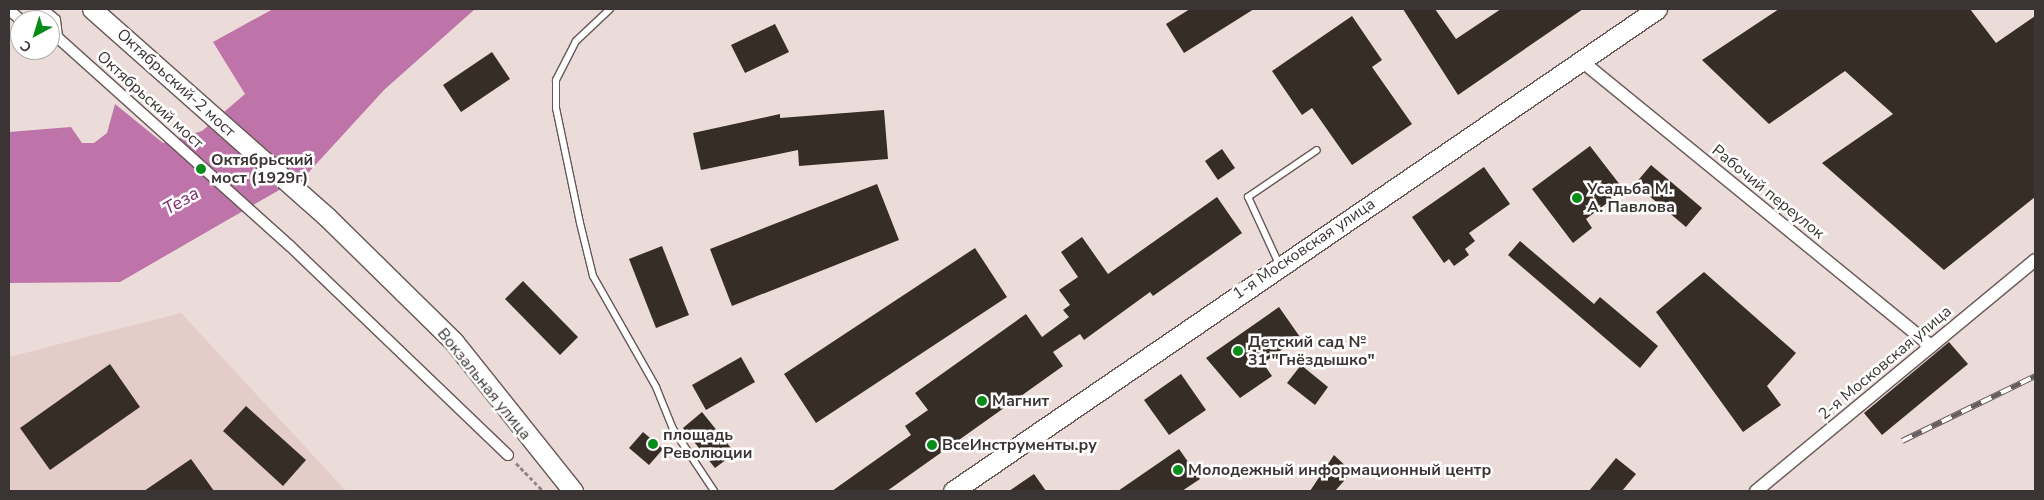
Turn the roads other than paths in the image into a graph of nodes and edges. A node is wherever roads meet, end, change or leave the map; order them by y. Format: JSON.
{"nodes":[{"id":1,"x":92,"y":9,"type":"edge"},
{"id":2,"x":610,"y":9,"type":"edge"},
{"id":3,"x":1656,"y":9,"type":"edge"},
{"id":4,"x":60,"y":42,"type":"edge"},
{"id":5,"x":1584,"y":62,"type":"junction"},
{"id":6,"x":1317,"y":150,"type":"dead end"},
{"id":7,"x":327,"y":217,"type":"joint"},
{"id":8,"x":2035,"y":260,"type":"edge"},
{"id":9,"x":1279,"y":265,"type":"junction"},
{"id":10,"x":1931,"y":346,"type":"junction"},
{"id":11,"x":508,"y":455,"type":"road end"},
{"id":12,"x":572,"y":491,"type":"edge"},
{"id":13,"x":714,"y":491,"type":"edge"},
{"id":14,"x":953,"y":491,"type":"edge"},
{"id":15,"x":1756,"y":491,"type":"edge"}],
"edges":[{"from":1,"to":7,"type":"main road","name":"Октябрьский-2 мост"},
{"from":2,"to":13,"type":"lane"},
{"from":3,"to":5,"type":"main road","name":"1-я Московская улица"},
{"from":4,"to":11,"type":"street","name":"Октябрьский мост"},
{"from":5,"to":9,"type":"main road","name":"1-я Московская улица"},
{"from":5,"to":10,"type":"street","name":"Рабочий переулок"},
{"from":6,"to":9,"type":"lane"},
{"from":7,"to":12,"type":"main road","name":"Вокзальная улица"},
{"from":8,"to":10,"type":"street","name":"2-я Московская улица"},
{"from":9,"to":14,"type":"main road","name":"1-я Московская улица"},
{"from":10,"to":15,"type":"street","name":"2-я Московская улица"}]}
